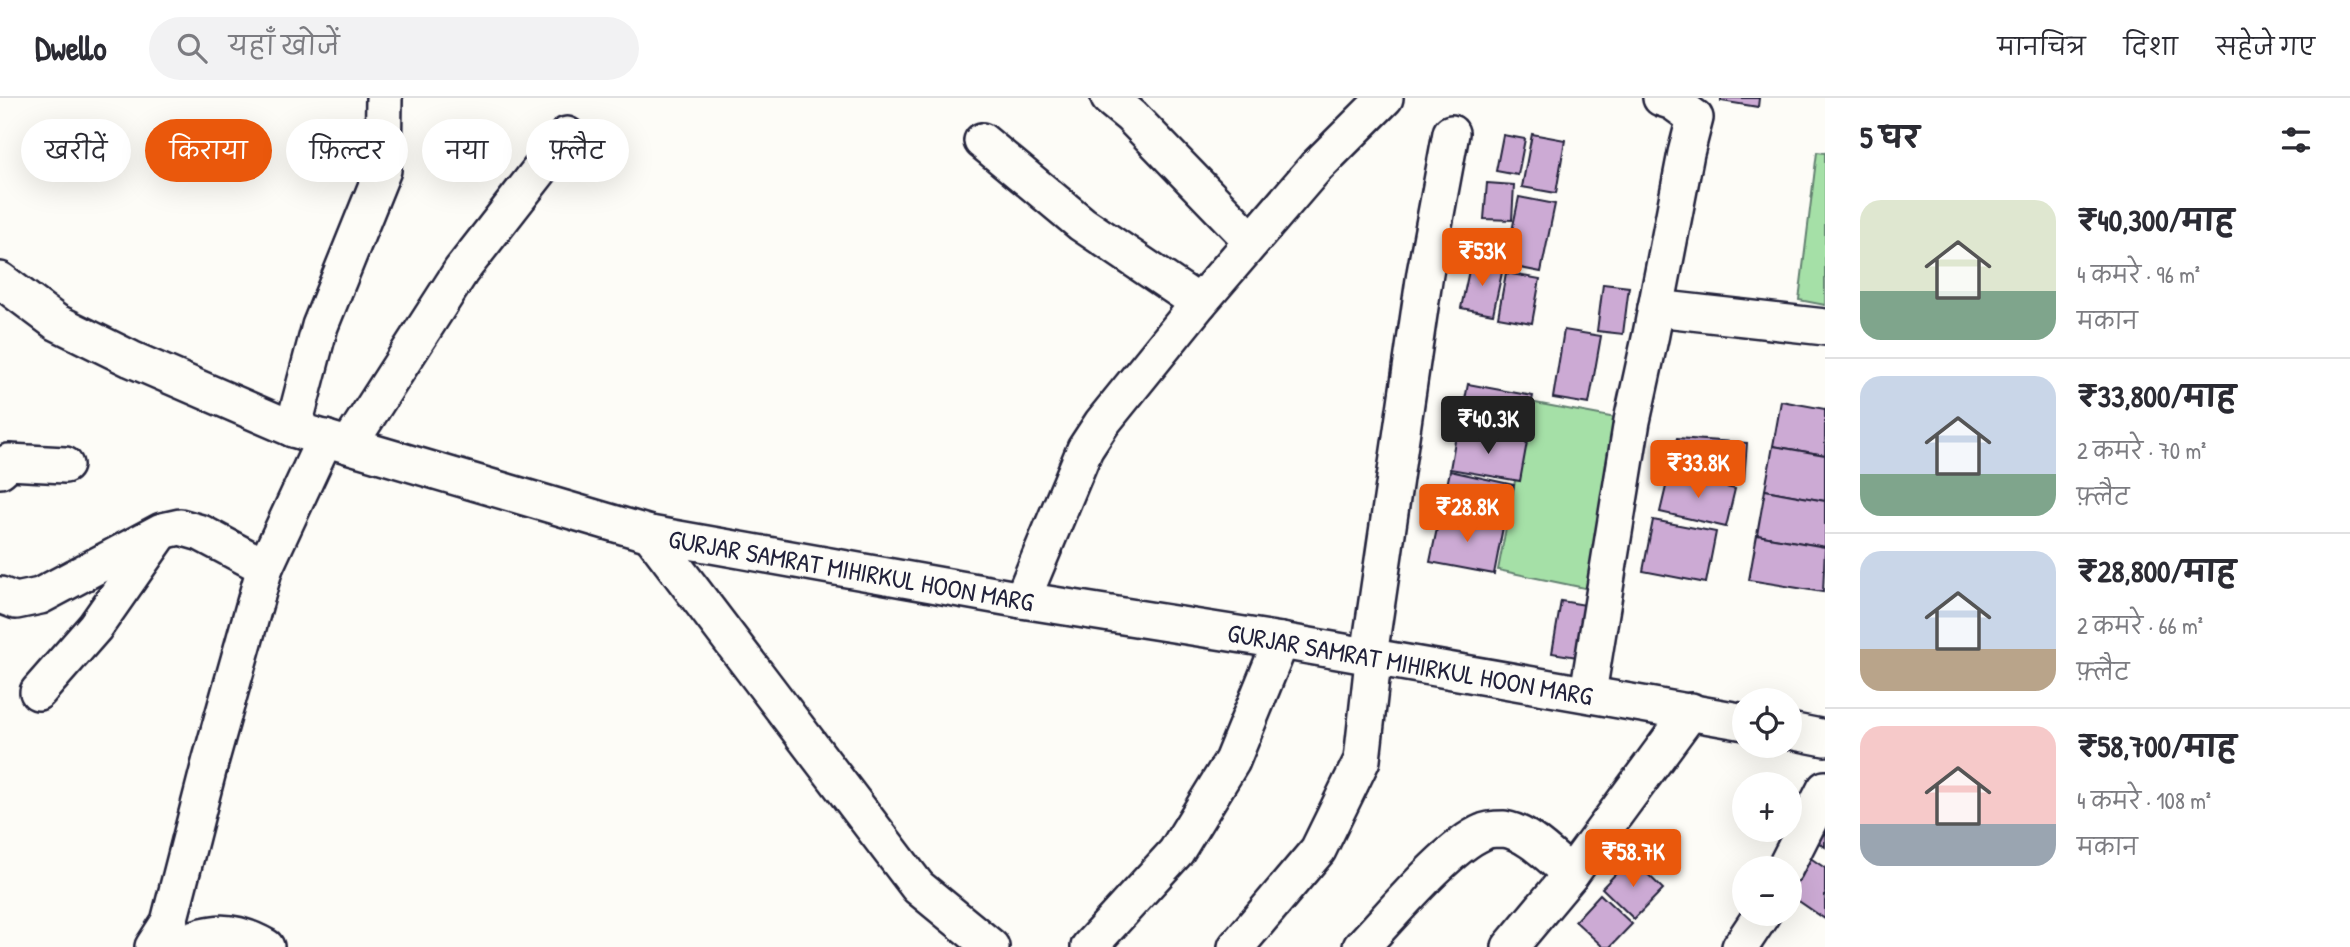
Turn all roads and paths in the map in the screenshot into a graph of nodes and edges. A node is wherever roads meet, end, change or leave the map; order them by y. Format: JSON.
{"nodes":[{"id":1,"x":384,"y":98,"type":"edge"},
{"id":2,"x":1109,"y":98,"type":"edge"},
{"id":3,"x":1385,"y":98,"type":"edge"},
{"id":4,"x":1661,"y":98,"type":"edge"},
{"id":5,"x":1451,"y":133,"type":"dead end"},
{"id":6,"x":982,"y":141,"type":"dead end"},
{"id":7,"x":530,"y":182,"type":"edge"},
{"id":8,"x":1252,"y":241,"type":"junction"},
{"id":9,"x":0,"y":280,"type":"edge"},
{"id":10,"x":1199,"y":303,"type":"junction"},
{"id":11,"x":1656,"y":308,"type":"junction"},
{"id":12,"x":1825,"y":327,"type":"edge"},
{"id":13,"x":322,"y":437,"type":"junction"},
{"id":14,"x":65,"y":465,"type":"dead end"},
{"id":15,"x":0,"y":470,"type":"edge"},
{"id":16,"x":162,"y":531,"type":"junction"},
{"id":17,"x":650,"y":534,"type":"junction"},
{"id":18,"x":265,"y":567,"type":"junction"},
{"id":19,"x":0,"y":595,"type":"edge"},
{"id":20,"x":1022,"y":600,"type":"junction"},
{"id":21,"x":1281,"y":641,"type":"junction"},
{"id":22,"x":1369,"y":656,"type":"junction"},
{"id":23,"x":38,"y":692,"type":"dead end"},
{"id":24,"x":1588,"y":694,"type":"junction"},
{"id":25,"x":1691,"y":711,"type":"junction"},
{"id":26,"x":1732,"y":719,"type":"edge"},
{"id":27,"x":1802,"y":733,"type":"edge"},
{"id":28,"x":1825,"y":738,"type":"edge"},
{"id":29,"x":1825,"y":789,"type":"edge"},
{"id":30,"x":1791,"y":856,"type":"edge"},
{"id":31,"x":1570,"y":874,"type":"junction"},
{"id":32,"x":1754,"y":926,"type":"edge"},
{"id":33,"x":153,"y":947,"type":"edge"},
{"id":34,"x":167,"y":947,"type":"edge"},
{"id":35,"x":266,"y":947,"type":"edge"},
{"id":36,"x":990,"y":947,"type":"edge"},
{"id":37,"x":1089,"y":947,"type":"edge"},
{"id":38,"x":1236,"y":947,"type":"edge"},
{"id":39,"x":1361,"y":947,"type":"edge"},
{"id":40,"x":1510,"y":947,"type":"edge"},
{"id":41,"x":1740,"y":947,"type":"edge"}],
"edges":[{"from":1,"to":13,"type":"street"},
{"from":2,"to":8,"type":"street"},
{"from":3,"to":8,"type":"street"},
{"from":4,"to":11,"type":"street"},
{"from":5,"to":22,"type":"street"},
{"from":6,"to":10,"type":"street"},
{"from":7,"to":13,"type":"street"},
{"from":8,"to":10,"type":"street"},
{"from":9,"to":13,"type":"street","name":"GURJAR SAMRAT MIHIRKUL HOON MARG"},
{"from":10,"to":20,"type":"street"},
{"from":11,"to":12,"type":"street"},
{"from":11,"to":24,"type":"street"},
{"from":13,"to":17,"type":"street","name":"GURJAR SAMRAT MIHIRKUL HOON MARG"},
{"from":13,"to":18,"type":"street"},
{"from":14,"to":15,"type":"street"},
{"from":16,"to":18,"type":"street"},
{"from":16,"to":19,"type":"street"},
{"from":16,"to":23,"type":"street"},
{"from":17,"to":20,"type":"street","name":"GURJAR SAMRAT MIHIRKUL HOON MARG"},
{"from":17,"to":36,"type":"street"},
{"from":18,"to":33,"type":"street"},
{"from":20,"to":21,"type":"street","name":"GURJAR SAMRAT MIHIRKUL HOON MARG"},
{"from":21,"to":22,"type":"street","name":"GURJAR SAMRAT MIHIRKUL HOON MARG"},
{"from":21,"to":37,"type":"street"},
{"from":22,"to":24,"type":"street","name":"GURJAR SAMRAT MIHIRKUL HOON MARG"},
{"from":22,"to":38,"type":"street"},
{"from":24,"to":25,"type":"street","name":"GURJAR SAMRAT MIHIRKUL HOON MARG"},
{"from":25,"to":26,"type":"street","name":"GURJAR SAMRAT MIHIRKUL HOON MARG"},
{"from":25,"to":31,"type":"street"},
{"from":27,"to":28,"type":"street"},
{"from":29,"to":30,"type":"street"},
{"from":31,"to":39,"type":"street"},
{"from":31,"to":40,"type":"street"},
{"from":32,"to":41,"type":"street"},
{"from":34,"to":35,"type":"street"}]}
